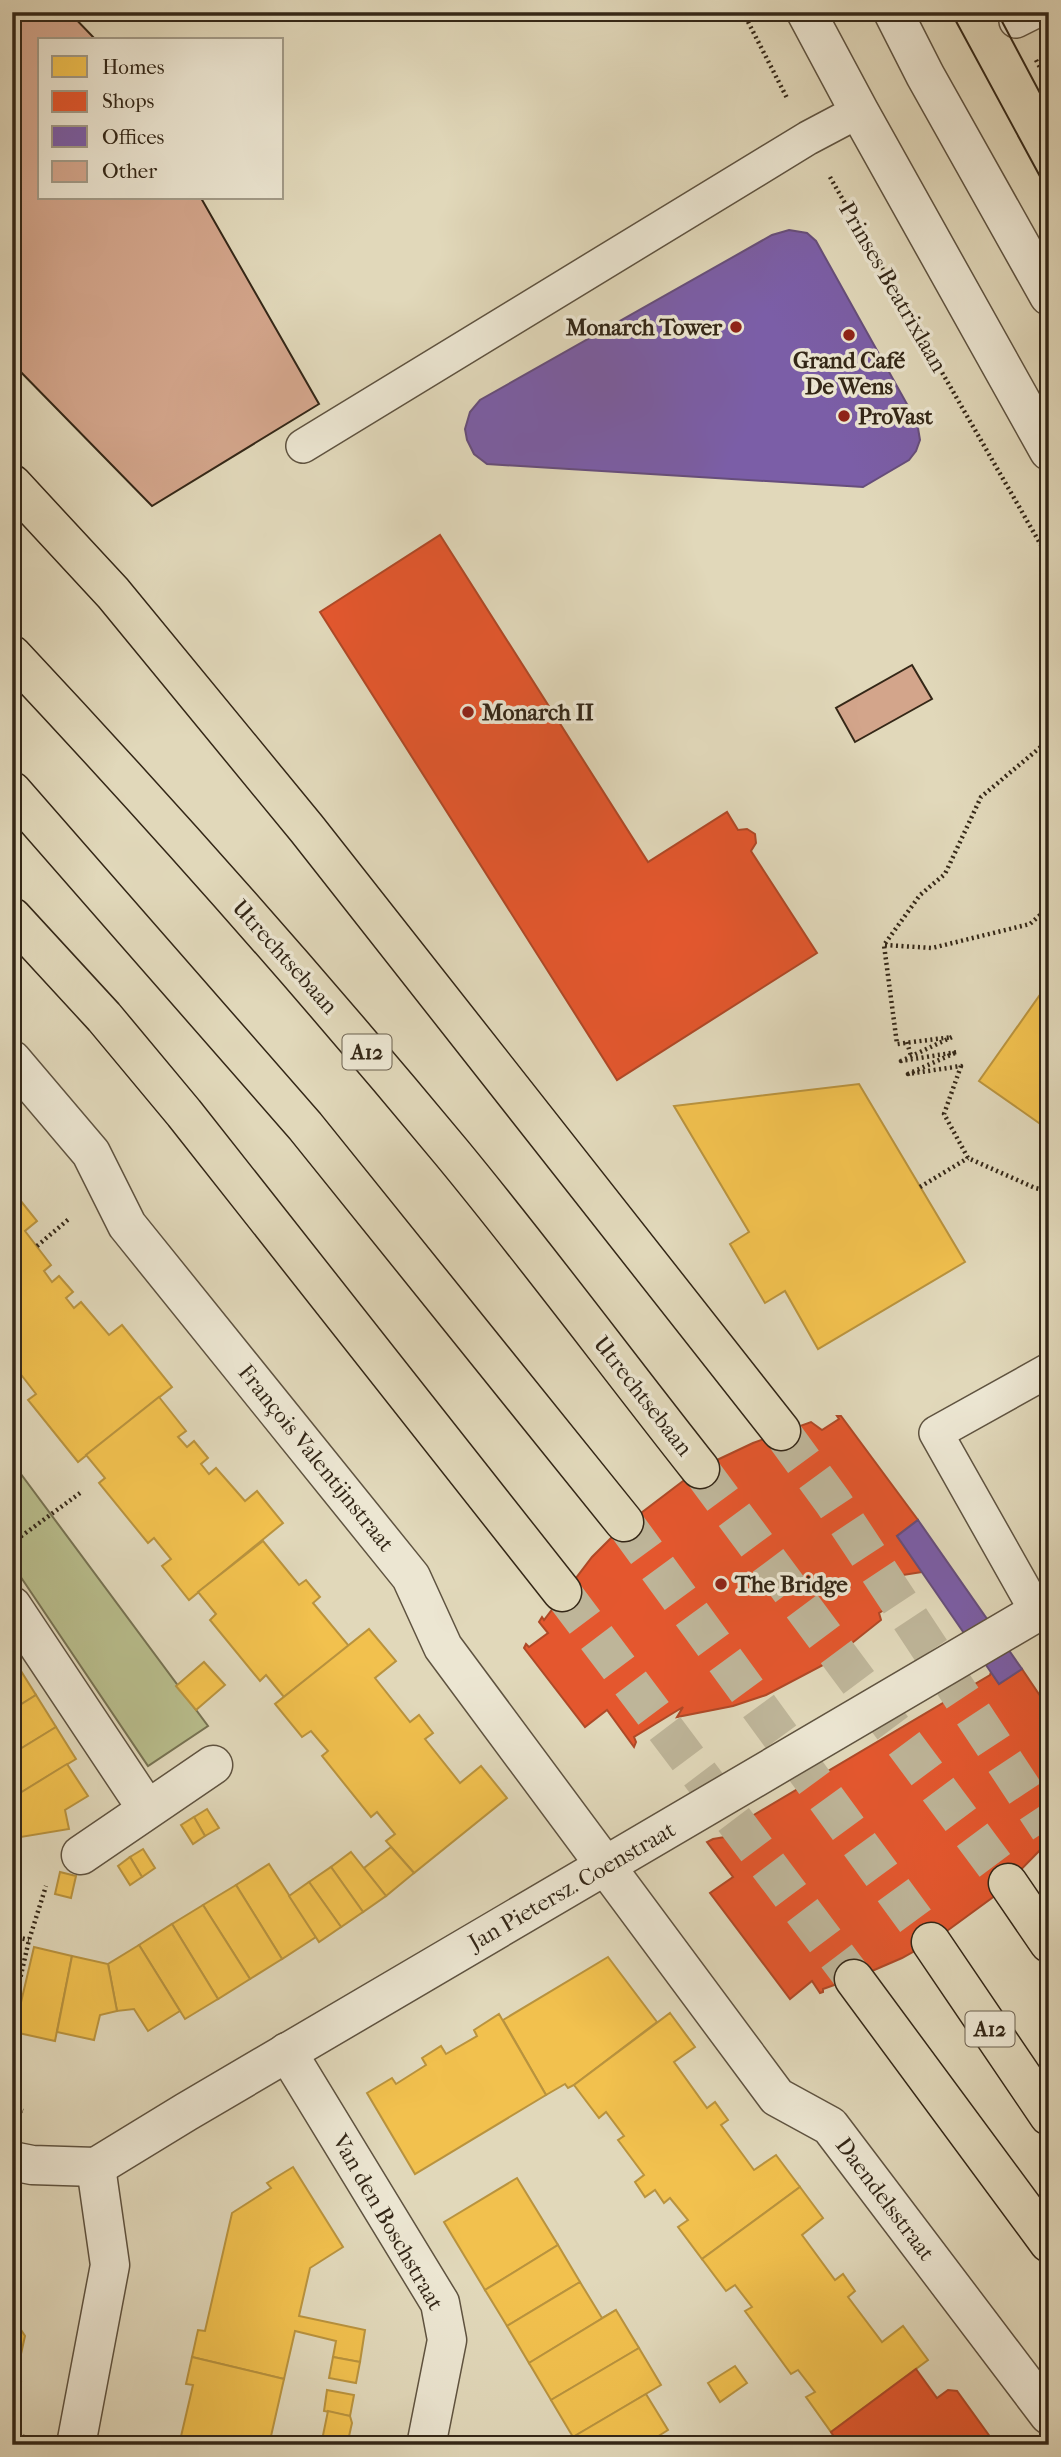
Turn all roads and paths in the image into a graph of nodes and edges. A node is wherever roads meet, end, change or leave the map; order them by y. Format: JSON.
{"nodes":[{"id":1,"x":743,"y":12,"type":"edge"},
{"id":2,"x":806,"y":12,"type":"edge"},
{"id":3,"x":893,"y":12,"type":"edge"},
{"id":4,"x":859,"y":111,"type":"junction"},
{"id":5,"x":808,"y":138,"type":"junction"},
{"id":6,"x":1049,"y":296,"type":"edge"},
{"id":7,"x":303,"y":446,"type":"dead end"},
{"id":8,"x":1049,"y":451,"type":"edge"},
{"id":9,"x":12,"y":484,"type":"edge"},
{"id":10,"x":1049,"y":559,"type":"edge"},
{"id":11,"x":12,"y":654,"type":"edge"},
{"id":12,"x":1049,"y":740,"type":"edge"},
{"id":13,"x":12,"y":791,"type":"edge"},
{"id":14,"x":1049,"y":907,"type":"edge"},
{"id":15,"x":12,"y":917,"type":"edge"},
{"id":16,"x":884,"y":945,"type":"junction"},
{"id":17,"x":907,"y":1042,"type":"junction"},
{"id":18,"x":938,"y":1044,"type":"junction"},
{"id":19,"x":942,"y":1056,"type":"junction"},
{"id":20,"x":912,"y":1057,"type":"junction"},
{"id":21,"x":12,"y":1060,"type":"edge"},
{"id":22,"x":946,"y":1068,"type":"junction"},
{"id":23,"x":916,"y":1071,"type":"junction"},
{"id":24,"x":968,"y":1158,"type":"junction"},
{"id":25,"x":920,"y":1187,"type":"dead end"},
{"id":26,"x":1049,"y":1191,"type":"edge"},
{"id":27,"x":1049,"y":1370,"type":"edge"},
{"id":28,"x":780,"y":1431,"type":"tunnel mouth"},
{"id":29,"x":700,"y":1469,"type":"tunnel mouth"},
{"id":30,"x":80,"y":1493,"type":"dead end"},
{"id":31,"x":624,"y":1522,"type":"tunnel mouth"},
{"id":32,"x":12,"y":1543,"type":"edge"},
{"id":33,"x":562,"y":1592,"type":"tunnel mouth"},
{"id":34,"x":12,"y":1606,"type":"edge"},
{"id":35,"x":1043,"y":1609,"type":"edge"},
{"id":36,"x":213,"y":1765,"type":"dead end"},
{"id":37,"x":147,"y":1809,"type":"junction"},
{"id":38,"x":80,"y":1855,"type":"joint"},
{"id":39,"x":606,"y":1866,"type":"junction"},
{"id":40,"x":1008,"y":1883,"type":"tunnel mouth"},
{"id":41,"x":12,"y":1936,"type":"edge"},
{"id":42,"x":29,"y":1940,"type":"junction"},
{"id":43,"x":931,"y":1942,"type":"tunnel mouth"},
{"id":44,"x":1049,"y":1943,"type":"edge"},
{"id":45,"x":854,"y":1979,"type":"tunnel mouth"},
{"id":46,"x":12,"y":2014,"type":"edge"},
{"id":47,"x":287,"y":2052,"type":"junction"},
{"id":48,"x":1049,"y":2116,"type":"edge"},
{"id":49,"x":12,"y":2161,"type":"edge"},
{"id":50,"x":96,"y":2167,"type":"junction"},
{"id":51,"x":1049,"y":2243,"type":"edge"},
{"id":52,"x":1049,"y":2415,"type":"edge"},
{"id":53,"x":76,"y":2445,"type":"edge"},
{"id":54,"x":430,"y":2445,"type":"edge"}],
"edges":[{"from":1,"to":5,"type":"path","name":"Prinses Beatrixlaan"},
{"from":2,"to":4,"type":"street"},
{"from":3,"to":6,"type":"street"},
{"from":4,"to":5,"type":"lane"},
{"from":4,"to":8,"type":"street"},
{"from":5,"to":7,"type":"lane"},
{"from":5,"to":10,"type":"path","name":"Prinses Beatrixlaan"},
{"from":9,"to":28,"type":"main road"},
{"from":11,"to":29,"type":"main road","name":"Utrechtsebaan","number":"A12"},
{"from":12,"to":16,"type":"path"},
{"from":13,"to":31,"type":"main road"},
{"from":14,"to":16,"type":"path"},
{"from":15,"to":33,"type":"main road"},
{"from":16,"to":17,"type":"path"},
{"from":17,"to":18,"type":"path"},
{"from":17,"to":20,"type":"path"},
{"from":18,"to":19,"type":"path"},
{"from":18,"to":20,"type":"path"},
{"from":19,"to":20,"type":"path"},
{"from":19,"to":22,"type":"path"},
{"from":19,"to":23,"type":"path"},
{"from":20,"to":23,"type":"path"},
{"from":21,"to":39,"type":"street","name":"François Valentijnstraat"},
{"from":22,"to":23,"type":"path"},
{"from":22,"to":24,"type":"path"},
{"from":24,"to":25,"type":"path"},
{"from":24,"to":26,"type":"path"},
{"from":27,"to":35,"type":"lane"},
{"from":30,"to":32,"type":"path"},
{"from":34,"to":37,"type":"street"},
{"from":35,"to":39,"type":"street","name":"Jan Pietersz. Coenstraat"},
{"from":36,"to":37,"type":"street"},
{"from":37,"to":38,"type":"street"},
{"from":38,"to":42,"type":"path"},
{"from":39,"to":47,"type":"street","name":"Jan Pietersz. Coenstraat"},
{"from":39,"to":52,"type":"street","name":"Daendelsstraat"},
{"from":40,"to":44,"type":"main road"},
{"from":41,"to":42,"type":"path"},
{"from":42,"to":46,"type":"path"},
{"from":43,"to":48,"type":"main road","number":"A12"},
{"from":45,"to":51,"type":"main road"},
{"from":47,"to":50,"type":"street","name":"Jan Pietersz. Coenstraat"},
{"from":47,"to":54,"type":"street","name":"Van den Boschstraat"},
{"from":49,"to":50,"type":"street"},
{"from":50,"to":53,"type":"street"}]}
